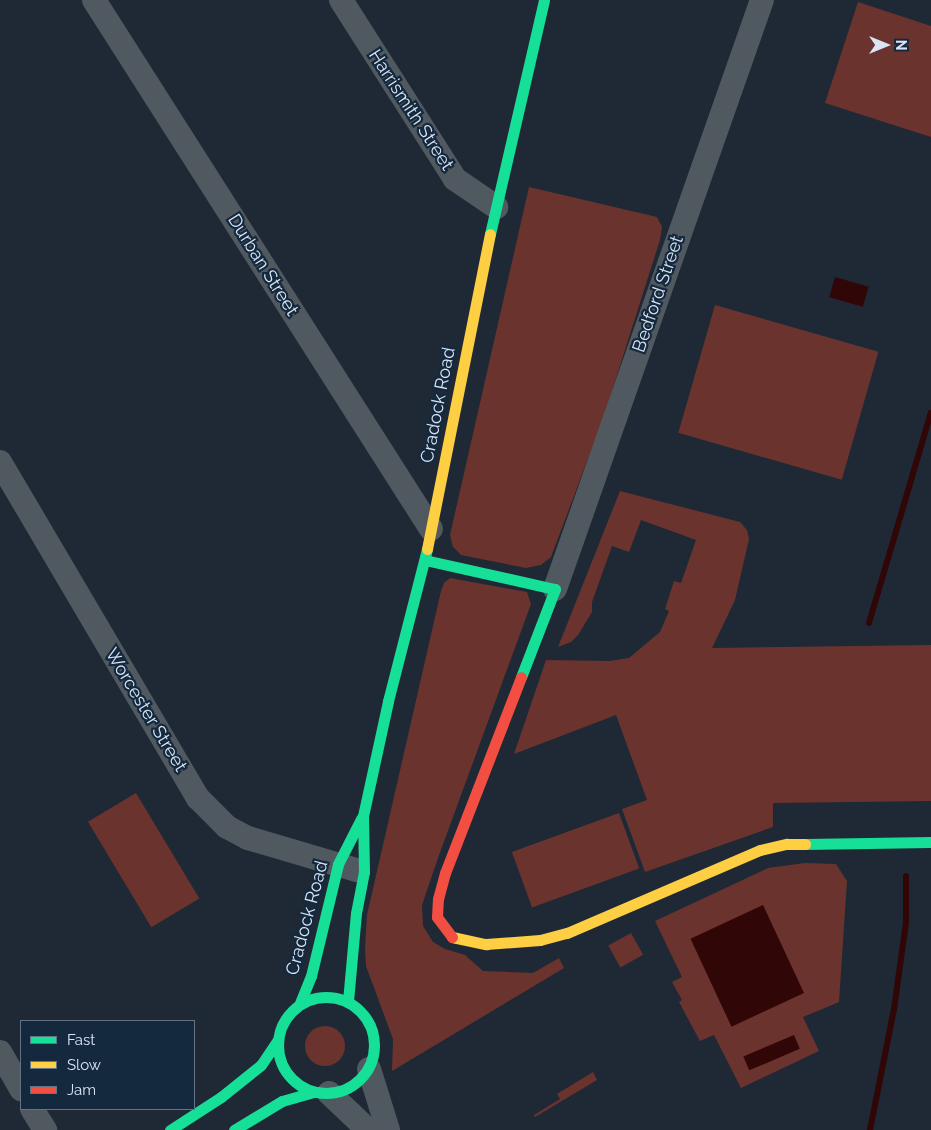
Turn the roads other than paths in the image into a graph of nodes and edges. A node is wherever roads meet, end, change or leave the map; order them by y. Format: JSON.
{"nodes":[{"id":1,"x":94,"y":0,"type":"edge"},
{"id":2,"x":341,"y":0,"type":"edge"},
{"id":3,"x":544,"y":0,"type":"edge"},
{"id":4,"x":762,"y":0,"type":"edge"},
{"id":5,"x":496,"y":207,"type":"junction"},
{"id":6,"x":0,"y":462,"type":"edge"},
{"id":7,"x":431,"y":529,"type":"junction"},
{"id":8,"x":425,"y":560,"type":"junction"},
{"id":9,"x":555,"y":589,"type":"junction"},
{"id":10,"x":363,"y":816,"type":"junction"},
{"id":11,"x":931,"y":842,"type":"edge"},
{"id":12,"x":338,"y":864,"type":"junction"},
{"id":13,"x":364,"y":872,"type":"junction"},
{"id":14,"x":348,"y":1001,"type":"junction"},
{"id":15,"x":300,"y":1003,"type":"junction"},
{"id":16,"x":278,"y":1040,"type":"junction"},
{"id":17,"x":0,"y":1052,"type":"edge"},
{"id":18,"x":369,"y":1069,"type":"junction"},
{"id":19,"x":20,"y":1087,"type":"edge"},
{"id":20,"x":321,"y":1093,"type":"junction"},
{"id":21,"x":33,"y":1110,"type":"edge"},
{"id":22,"x":45,"y":1130,"type":"edge"},
{"id":23,"x":170,"y":1130,"type":"edge"},
{"id":24,"x":234,"y":1130,"type":"edge"},
{"id":25,"x":368,"y":1130,"type":"edge"},
{"id":26,"x":388,"y":1130,"type":"edge"}],
"edges":[{"from":1,"to":7,"type":"street","name":"Durban Street"},
{"from":2,"to":5,"type":"street","name":"Harrismith Street"},
{"from":3,"to":5,"type":"main road","name":"Cradock Road"},
{"from":4,"to":9,"type":"street","name":"Bedford Street"},
{"from":5,"to":7,"type":"main road","name":"Cradock Road"},
{"from":6,"to":12,"type":"street","name":"Worcester Street"},
{"from":7,"to":8,"type":"main road","name":"Cradock Road"},
{"from":8,"to":9,"type":"main road"},
{"from":8,"to":10,"type":"main road","name":"Cradock Road"},
{"from":9,"to":11,"type":"main road"},
{"from":10,"to":12,"type":"main road","name":"Cradock Road"},
{"from":10,"to":13,"type":"main road","name":"Cradock Road"},
{"from":12,"to":13,"type":"street","name":"Worcester Street"},
{"from":12,"to":15,"type":"main road","name":"Cradock Road"},
{"from":13,"to":14,"type":"main road","name":"Cradock Road"},
{"from":14,"to":15,"type":"main road"},
{"from":14,"to":18,"type":"main road"},
{"from":15,"to":16,"type":"main road"},
{"from":16,"to":20,"type":"main road"},
{"from":16,"to":23,"type":"main road"},
{"from":17,"to":19,"type":"street"},
{"from":18,"to":20,"type":"main road"},
{"from":18,"to":26,"type":"street"},
{"from":20,"to":24,"type":"main road"},
{"from":20,"to":25,"type":"street"},
{"from":21,"to":22,"type":"street"}]}
